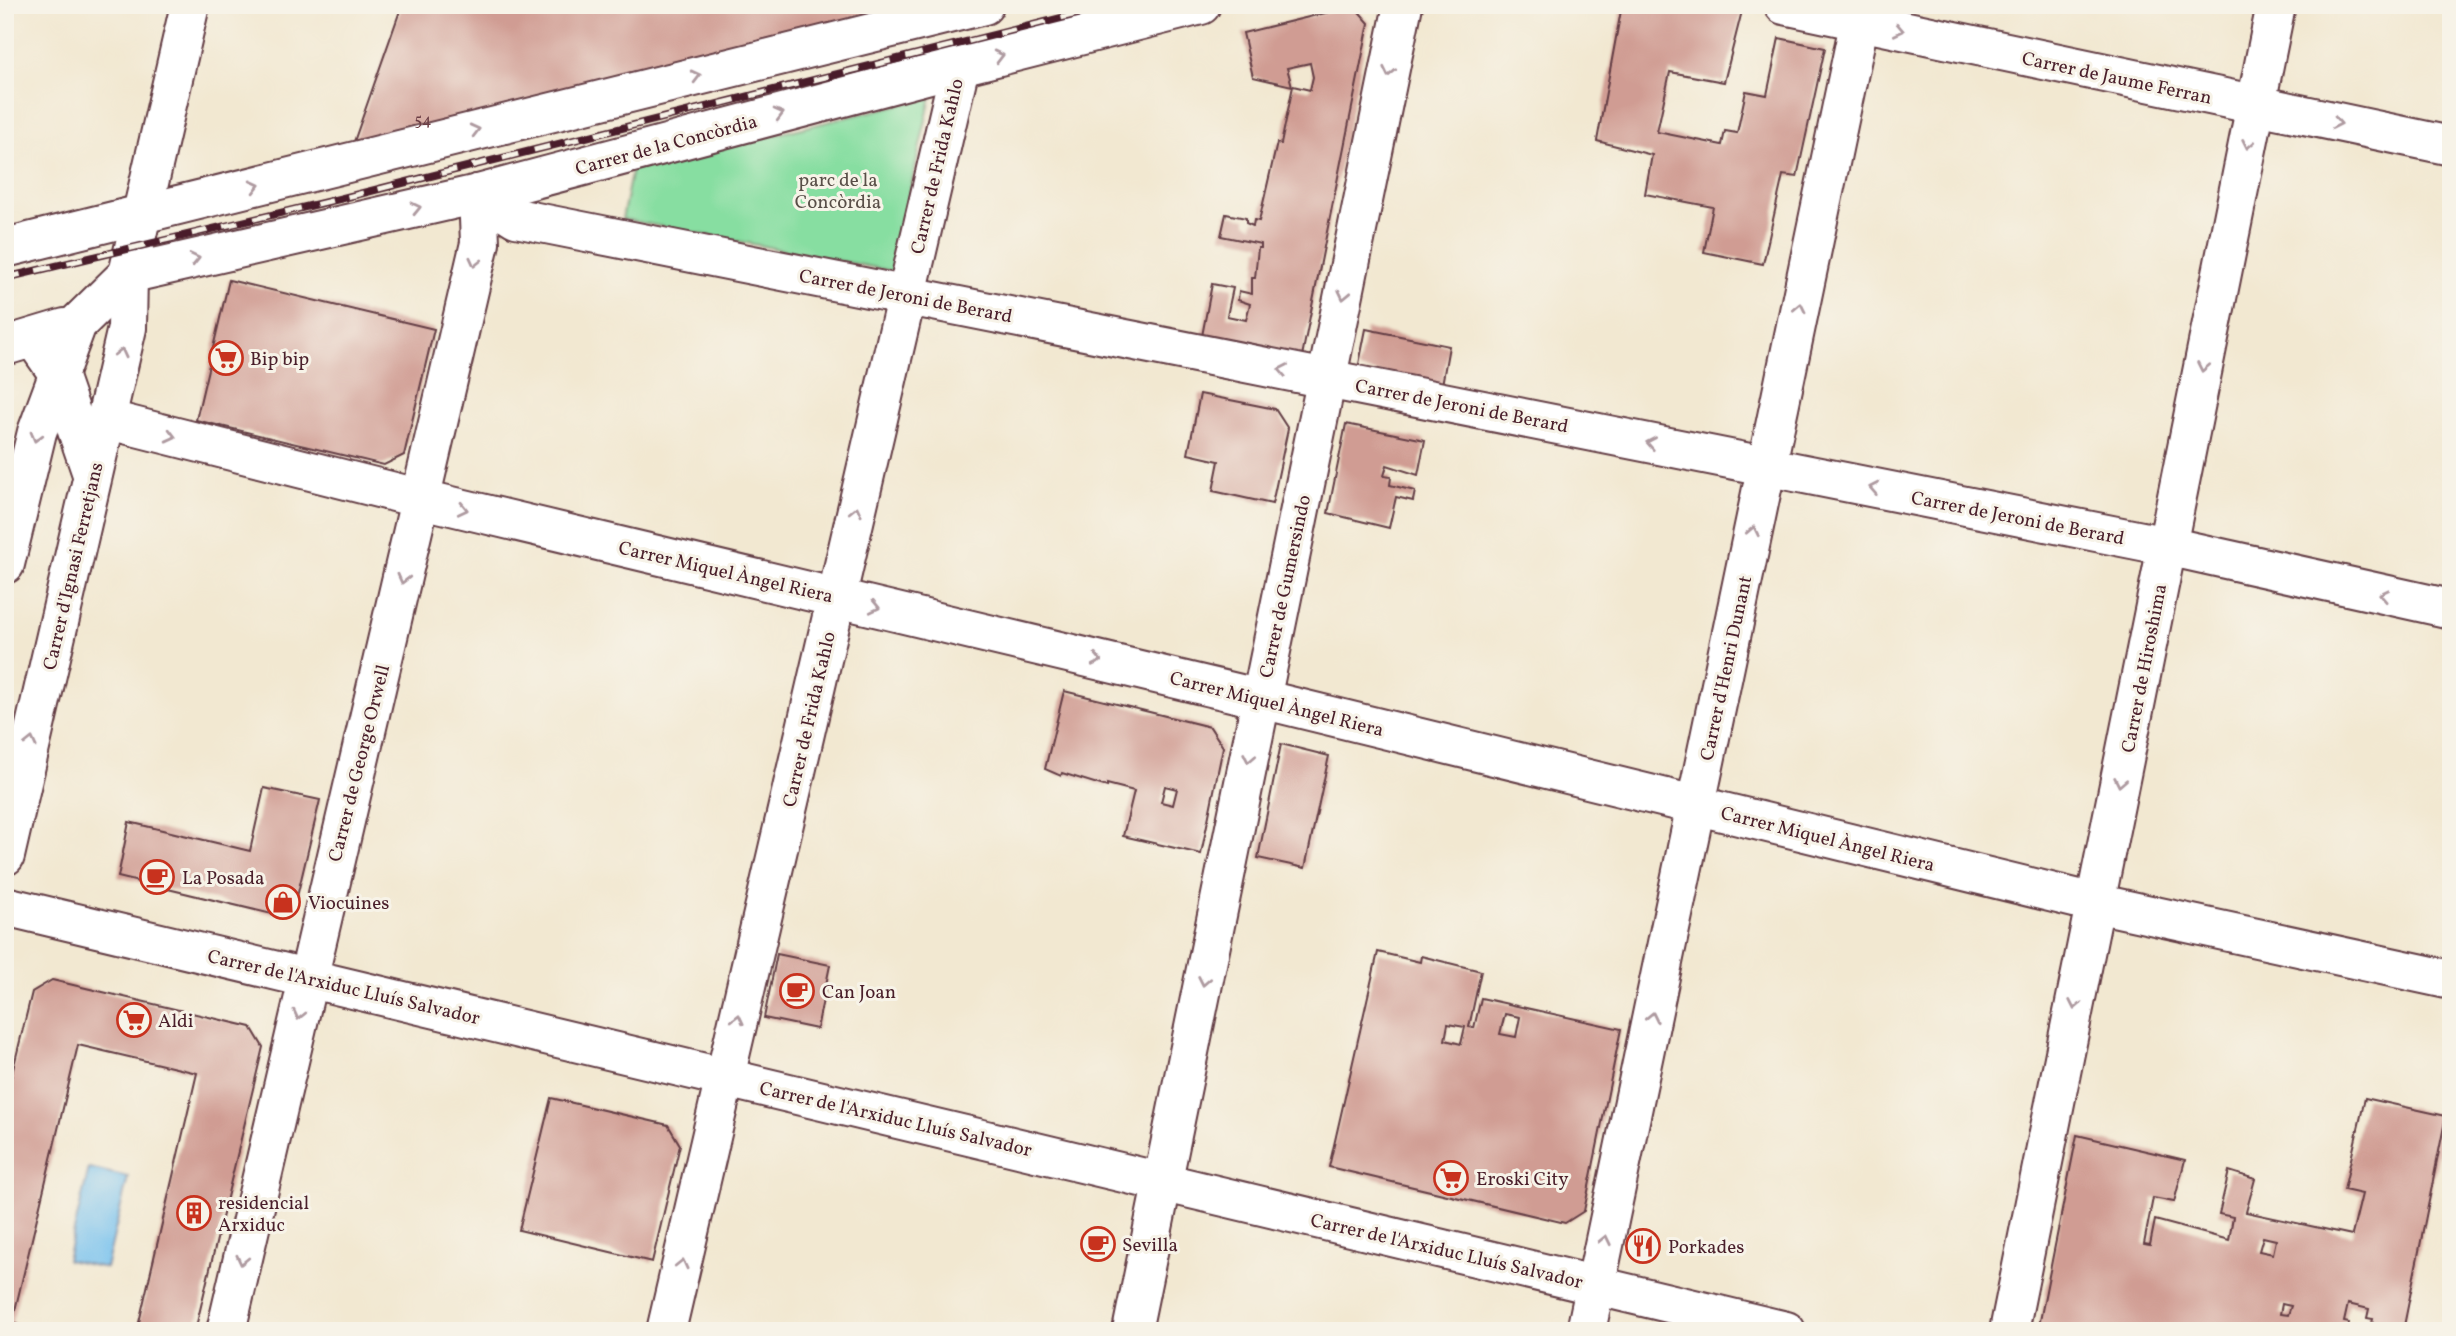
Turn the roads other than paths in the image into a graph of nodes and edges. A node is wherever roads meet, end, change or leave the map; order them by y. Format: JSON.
{"nodes":[{"id":1,"x":190,"y":5,"type":"edge"},
{"id":2,"x":984,"y":5,"type":"edge"},
{"id":3,"x":1202,"y":5,"type":"edge"},
{"id":4,"x":1403,"y":5,"type":"edge"},
{"id":5,"x":1784,"y":5,"type":"edge"},
{"id":6,"x":2277,"y":5,"type":"edge"},
{"id":7,"x":1862,"y":13,"type":"edge"},
{"id":8,"x":960,"y":66,"type":"junction"},
{"id":9,"x":2256,"y":107,"type":"junction"},
{"id":10,"x":2451,"y":146,"type":"edge"},
{"id":11,"x":478,"y":194,"type":"junction"},
{"id":12,"x":142,"y":216,"type":"junction"},
{"id":13,"x":5,"y":248,"type":"edge"},
{"id":14,"x":128,"y":274,"type":"junction"},
{"id":15,"x":907,"y":295,"type":"junction"},
{"id":16,"x":77,"y":324,"type":"junction"},
{"id":17,"x":19,"y":342,"type":"edge"},
{"id":18,"x":57,"y":372,"type":"junction"},
{"id":19,"x":1327,"y":378,"type":"junction"},
{"id":20,"x":105,"y":419,"type":"junction"},
{"id":21,"x":1767,"y":467,"type":"junction"},
{"id":22,"x":93,"y":476,"type":"junction"},
{"id":23,"x":422,"y":499,"type":"junction"},
{"id":24,"x":2167,"y":547,"type":"junction"},
{"id":25,"x":5,"y":564,"type":"edge"},
{"id":26,"x":836,"y":598,"type":"junction"},
{"id":27,"x":2451,"y":609,"type":"edge"},
{"id":28,"x":1261,"y":699,"type":"junction"},
{"id":29,"x":1696,"y":806,"type":"junction"},
{"id":30,"x":5,"y":856,"type":"edge"},
{"id":31,"x":2095,"y":903,"type":"junction"},
{"id":32,"x":5,"y":906,"type":"edge"},
{"id":33,"x":307,"y":977,"type":"junction"},
{"id":34,"x":2451,"y":980,"type":"edge"},
{"id":35,"x":725,"y":1077,"type":"junction"},
{"id":36,"x":1163,"y":1182,"type":"junction"},
{"id":37,"x":1596,"y":1285,"type":"junction"},
{"id":38,"x":226,"y":1331,"type":"edge"},
{"id":39,"x":666,"y":1331,"type":"edge"},
{"id":40,"x":1132,"y":1331,"type":"edge"},
{"id":41,"x":1586,"y":1331,"type":"edge"},
{"id":42,"x":1786,"y":1331,"type":"edge"},
{"id":43,"x":2009,"y":1331,"type":"edge"}],
"edges":[{"from":1,"to":12,"type":"street","name":"Carrer d'Ignasi Ferretjans"},
{"from":12,"to":2,"type":"street","one_way":true},
{"from":8,"to":3,"type":"street","name":"Carrer de la Concòrdia","one_way":true},
{"from":4,"to":19,"type":"street","name":"Carrer de Gumersindo","one_way":true},
{"from":5,"to":7,"type":"street","name":"Carrer de Jaume Ferran"},
{"from":6,"to":9,"type":"street","name":"Carrer de Hiroshima"},
{"from":7,"to":9,"type":"street","name":"Carrer de Jaume Ferran","one_way":true},
{"from":21,"to":7,"type":"street","name":"Carrer d'Henri Dunant","one_way":true},
{"from":11,"to":8,"type":"street","name":"Carrer de la Concòrdia","one_way":true},
{"from":8,"to":15,"type":"street","name":"Carrer de Frida Kahlo"},
{"from":9,"to":10,"type":"street","name":"Carrer de Jaume Ferran","one_way":true},
{"from":9,"to":24,"type":"street","name":"Carrer de Hiroshima","one_way":true},
{"from":14,"to":11,"type":"street","name":"Carrer de la Concòrdia","one_way":true},
{"from":11,"to":15,"type":"street","name":"Carrer de Jeroni de Berard"},
{"from":11,"to":23,"type":"street","name":"Carrer de George Orwell","one_way":true},
{"from":12,"to":13,"type":"street"},
{"from":12,"to":14,"type":"street","name":"Carrer d'Ignasi Ferretjans"},
{"from":14,"to":16,"type":"street"},
{"from":20,"to":14,"type":"street","name":"Carrer d'Ignasi Ferretjans","one_way":true},
{"from":19,"to":15,"type":"street","name":"Carrer de Jeroni de Berard","one_way":true},
{"from":26,"to":15,"type":"street","name":"Carrer de Frida Kahlo","one_way":true},
{"from":16,"to":17,"type":"street"},
{"from":16,"to":18,"type":"street"},
{"from":17,"to":18,"type":"street"},
{"from":18,"to":22,"type":"street"},
{"from":18,"to":25,"type":"street","one_way":true},
{"from":21,"to":19,"type":"street","name":"Carrer de Jeroni de Berard","one_way":true},
{"from":19,"to":28,"type":"street","name":"Carrer de Gumersindo"},
{"from":20,"to":22,"type":"street","name":"Carrer d'Ignasi Ferretjans"},
{"from":20,"to":23,"type":"street","name":"Carrer Miquel Àngel Riera","one_way":true},
{"from":24,"to":21,"type":"street","name":"Carrer de Jeroni de Berard","one_way":true},
{"from":29,"to":21,"type":"street","name":"Carrer d'Henri Dunant","one_way":true},
{"from":30,"to":22,"type":"street","name":"Carrer d'Ignasi Ferretjans","one_way":true},
{"from":23,"to":26,"type":"street","name":"Carrer Miquel Àngel Riera","one_way":true},
{"from":23,"to":33,"type":"street","name":"Carrer de George Orwell","one_way":true},
{"from":27,"to":24,"type":"street","name":"Carrer de Jeroni de Berard","one_way":true},
{"from":24,"to":31,"type":"street","name":"Carrer de Hiroshima","one_way":true},
{"from":26,"to":28,"type":"street","name":"Carrer Miquel Àngel Riera","one_way":true},
{"from":35,"to":26,"type":"street","name":"Carrer de Frida Kahlo","one_way":true},
{"from":28,"to":29,"type":"street","name":"Carrer Miquel Àngel Riera"},
{"from":28,"to":36,"type":"street","name":"Carrer de Gumersindo","one_way":true},
{"from":29,"to":31,"type":"street","name":"Carrer Miquel Àngel Riera"},
{"from":37,"to":29,"type":"street","name":"Carrer d'Henri Dunant","one_way":true},
{"from":31,"to":34,"type":"street","name":"Carrer Miquel Àngel Riera"},
{"from":31,"to":43,"type":"street","name":"Carrer de Hiroshima","one_way":true},
{"from":32,"to":33,"type":"street","name":"Carrer de l'Arxiduc Lluís Salvador"},
{"from":33,"to":35,"type":"street","name":"Carrer de l'Arxiduc Lluís Salvador"},
{"from":33,"to":38,"type":"street","name":"Carrer de George Orwell","one_way":true},
{"from":35,"to":36,"type":"street","name":"Carrer de l'Arxiduc Lluís Salvador"},
{"from":39,"to":35,"type":"street","name":"Carrer de Frida Kahlo","one_way":true},
{"from":36,"to":37,"type":"street","name":"Carrer de l'Arxiduc Lluís Salvador"},
{"from":36,"to":40,"type":"street","name":"Carrer de Gumersindo"},
{"from":37,"to":41,"type":"street","name":"Carrer d'Henri Dunant"},
{"from":37,"to":42,"type":"street","name":"Carrer de l'Arxiduc Lluís Salvador"}]}
